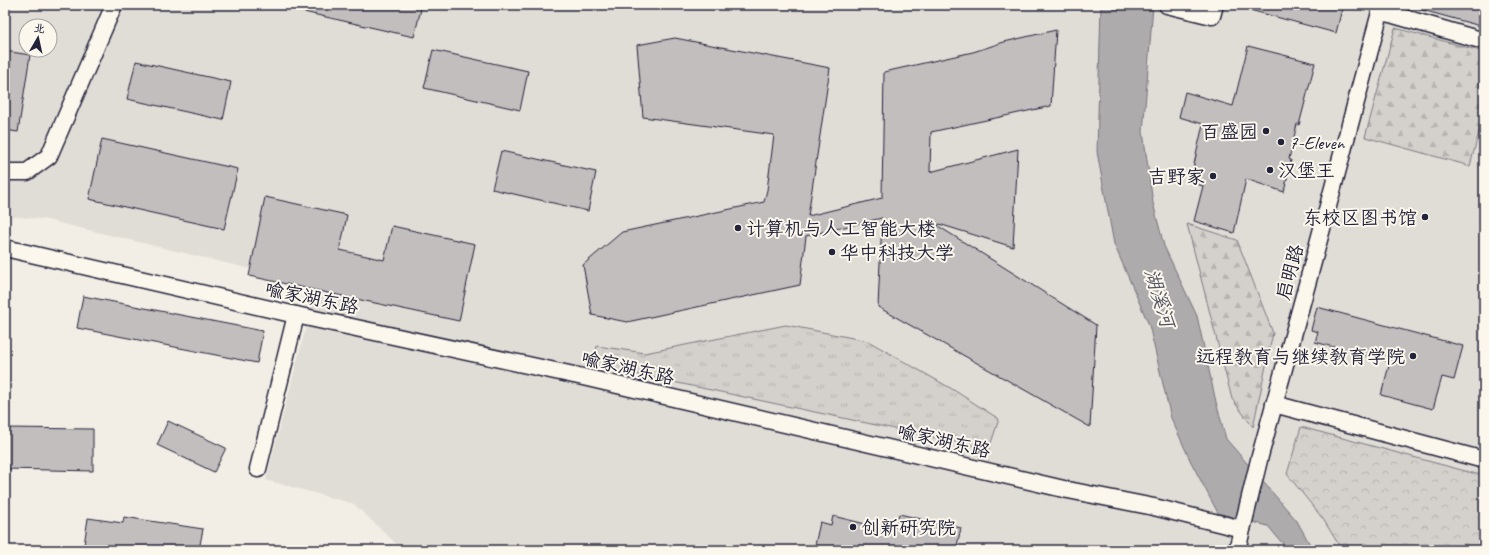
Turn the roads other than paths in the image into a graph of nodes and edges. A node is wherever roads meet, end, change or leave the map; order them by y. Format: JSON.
{"nodes":[{"id":1,"x":114,"y":5,"type":"edge"},
{"id":2,"x":1168,"y":5,"type":"edge"},
{"id":3,"x":1215,"y":5,"type":"edge"},
{"id":4,"x":1381,"y":8,"type":"edge"},
{"id":5,"x":1484,"y":40,"type":"edge"},
{"id":6,"x":5,"y":172,"type":"edge"},
{"id":7,"x":5,"y":248,"type":"edge"},
{"id":8,"x":296,"y":315,"type":"junction"},
{"id":9,"x":1274,"y":404,"type":"junction"},
{"id":10,"x":1484,"y":460,"type":"edge"},
{"id":11,"x":258,"y":469,"type":"dead end"},
{"id":12,"x":1242,"y":529,"type":"junction"},
{"id":13,"x":1237,"y":550,"type":"edge"}],
"edges":[{"from":1,"to":6,"type":"street"},
{"from":2,"to":3,"type":"street"},
{"from":4,"to":5,"type":"street"},
{"from":4,"to":9,"type":"street","name":"启明路"},
{"from":7,"to":8,"type":"street","name":"喻家湖东路"},
{"from":8,"to":11,"type":"street"},
{"from":8,"to":12,"type":"street","name":"喻家湖东路"},
{"from":9,"to":10,"type":"street"},
{"from":9,"to":12,"type":"street","name":"启明路"},
{"from":12,"to":13,"type":"street","name":"启明路"}]}
